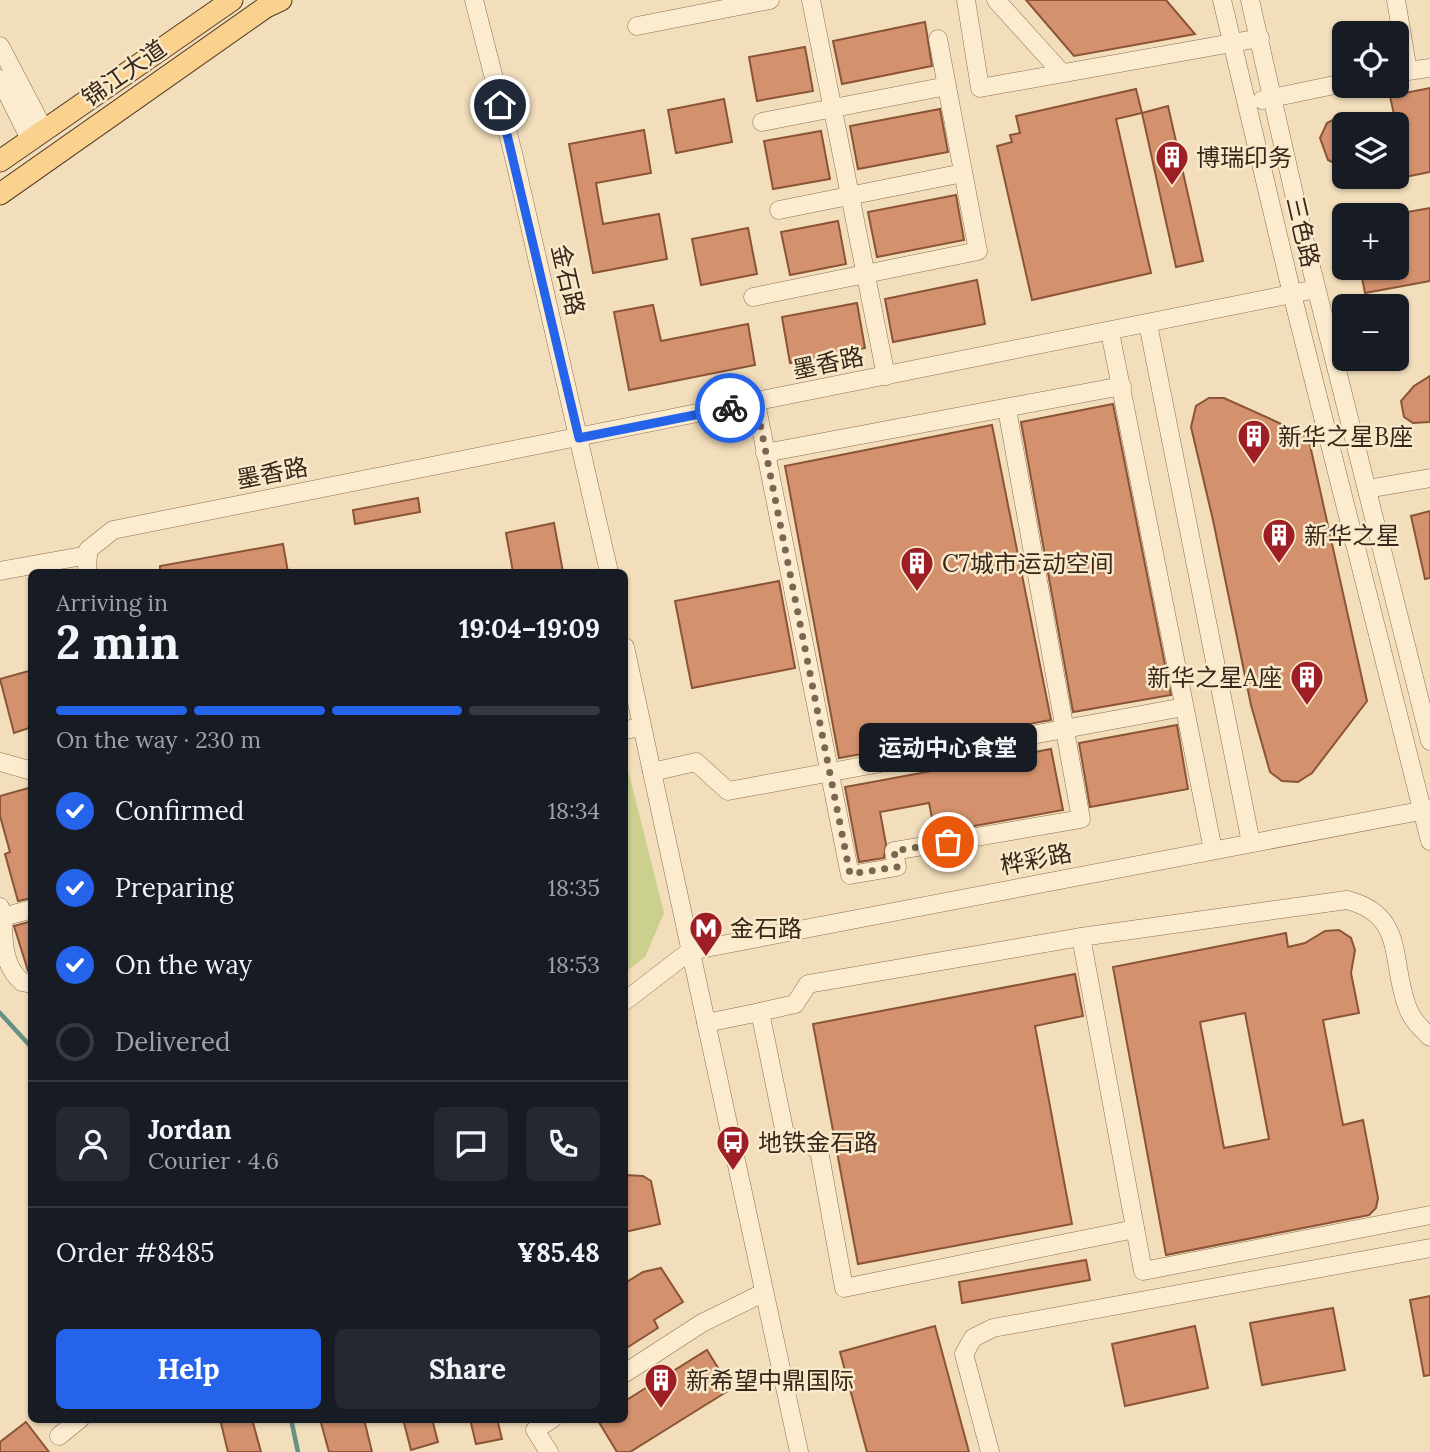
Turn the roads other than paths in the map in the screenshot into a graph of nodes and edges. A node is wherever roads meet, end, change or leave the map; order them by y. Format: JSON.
{"nodes":[{"id":1,"x":232,"y":0,"type":"edge"},
{"id":2,"x":282,"y":0,"type":"edge"},
{"id":3,"x":474,"y":0,"type":"edge"},
{"id":4,"x":770,"y":0,"type":"edge"},
{"id":5,"x":811,"y":0,"type":"edge"},
{"id":6,"x":965,"y":0,"type":"edge"},
{"id":7,"x":996,"y":0,"type":"edge"},
{"id":8,"x":1222,"y":0,"type":"edge"},
{"id":9,"x":1250,"y":0,"type":"edge"},
{"id":10,"x":1396,"y":0,"type":"edge"},
{"id":11,"x":1398,"y":21,"type":"edge"},
{"id":12,"x":637,"y":26,"type":"dead end"},
{"id":13,"x":1260,"y":38,"type":"junction"},
{"id":14,"x":937,"y":39,"type":"dead end"},
{"id":15,"x":1233,"y":43,"type":"junction"},
{"id":16,"x":0,"y":47,"type":"edge"},
{"id":17,"x":1430,"y":68,"type":"edge"},
{"id":18,"x":1409,"y":71,"type":"edge"},
{"id":19,"x":1062,"y":73,"type":"junction"},
{"id":20,"x":0,"y":79,"type":"edge"},
{"id":21,"x":1332,"y":85,"type":"edge"},
{"id":22,"x":947,"y":86,"type":"junction"},
{"id":23,"x":1273,"y":97,"type":"junction"},
{"id":24,"x":1247,"y":103,"type":"junction"},
{"id":25,"x":833,"y":109,"type":"junction"},
{"id":26,"x":762,"y":122,"type":"dead end"},
{"id":27,"x":37,"y":134,"type":"junction"},
{"id":28,"x":0,"y":160,"type":"edge"},
{"id":29,"x":963,"y":173,"type":"junction"},
{"id":30,"x":0,"y":194,"type":"edge"},
{"id":31,"x":850,"y":196,"type":"junction"},
{"id":32,"x":779,"y":210,"type":"dead end"},
{"id":33,"x":866,"y":274,"type":"junction"},
{"id":34,"x":1316,"y":289,"type":"junction"},
{"id":35,"x":1292,"y":294,"type":"junction"},
{"id":36,"x":753,"y":297,"type":"dead end"},
{"id":37,"x":1148,"y":324,"type":"junction"},
{"id":38,"x":1110,"y":332,"type":"junction"},
{"id":39,"x":886,"y":376,"type":"junction"},
{"id":40,"x":1122,"y":386,"type":"junction"},
{"id":41,"x":756,"y":403,"type":"junction"},
{"id":42,"x":1007,"y":409,"type":"junction"},
{"id":43,"x":579,"y":438,"type":"junction"},
{"id":44,"x":765,"y":453,"type":"junction"},
{"id":45,"x":1430,"y":478,"type":"edge"},
{"id":46,"x":1367,"y":489,"type":"junction"},
{"id":47,"x":88,"y":564,"type":"edge"},
{"id":48,"x":608,"y":569,"type":"edge"},
{"id":49,"x":0,"y":571,"type":"edge"},
{"id":50,"x":628,"y":677,"type":"edge"},
{"id":51,"x":1184,"y":707,"type":"junction"},
{"id":52,"x":1066,"y":727,"type":"junction"},
{"id":53,"x":633,"y":729,"type":"edge"},
{"id":54,"x":1430,"y":741,"type":"edge"},
{"id":55,"x":0,"y":762,"type":"edge"},
{"id":56,"x":28,"y":770,"type":"edge"},
{"id":57,"x":652,"y":772,"type":"junction"},
{"id":58,"x":832,"y":772,"type":"junction"},
{"id":59,"x":1426,"y":810,"type":"edge"},
{"id":60,"x":1430,"y":841,"type":"edge"},
{"id":61,"x":1251,"y":843,"type":"junction"},
{"id":62,"x":1213,"y":850,"type":"junction"},
{"id":63,"x":28,"y":909,"type":"edge"},
{"id":64,"x":1,"y":912,"type":"edge"},
{"id":65,"x":1081,"y":937,"type":"junction"},
{"id":66,"x":690,"y":951,"type":"junction"},
{"id":67,"x":28,"y":983,"type":"edge"},
{"id":68,"x":628,"y":999,"type":"edge"},
{"id":69,"x":761,"y":1012,"type":"junction"},
{"id":70,"x":706,"y":1023,"type":"junction"},
{"id":71,"x":1430,"y":1037,"type":"edge"},
{"id":72,"x":1430,"y":1215,"type":"edge"},
{"id":73,"x":1135,"y":1229,"type":"junction"},
{"id":74,"x":1430,"y":1248,"type":"edge"},
{"id":75,"x":763,"y":1293,"type":"junction"},
{"id":76,"x":628,"y":1371,"type":"edge"},
{"id":77,"x":75,"y":1423,"type":"edge"},
{"id":78,"x":546,"y":1423,"type":"edge"},
{"id":79,"x":59,"y":1436,"type":"dead end"},
{"id":80,"x":549,"y":1452,"type":"edge"},
{"id":81,"x":799,"y":1452,"type":"edge"},
{"id":82,"x":990,"y":1452,"type":"edge"}],
"edges":[{"from":1,"to":27,"type":"main road","name":"锦江大道"},
{"from":2,"to":30,"type":"main road","name":"锦江大道"},
{"from":3,"to":43,"type":"street","name":"金石路"},
{"from":4,"to":12,"type":"street"},
{"from":5,"to":25,"type":"street"},
{"from":6,"to":19,"type":"street"},
{"from":7,"to":19,"type":"street"},
{"from":8,"to":15,"type":"street","name":"三色路"},
{"from":9,"to":13,"type":"street","name":"三色路"},
{"from":10,"to":11,"type":"street"},
{"from":13,"to":15,"type":"street"},
{"from":13,"to":23,"type":"street","name":"三色路"},
{"from":14,"to":22,"type":"street"},
{"from":15,"to":19,"type":"street"},
{"from":15,"to":24,"type":"street","name":"三色路"},
{"from":16,"to":27,"type":"street"},
{"from":17,"to":18,"type":"street"},
{"from":20,"to":27,"type":"street"},
{"from":21,"to":23,"type":"street"},
{"from":22,"to":25,"type":"street"},
{"from":22,"to":29,"type":"street"},
{"from":23,"to":24,"type":"street"},
{"from":23,"to":34,"type":"street","name":"三色路"},
{"from":24,"to":35,"type":"street","name":"三色路"},
{"from":25,"to":26,"type":"street"},
{"from":25,"to":31,"type":"street"},
{"from":27,"to":28,"type":"main road","name":"锦江大道"},
{"from":29,"to":31,"type":"street"},
{"from":29,"to":33,"type":"street"},
{"from":31,"to":32,"type":"street"},
{"from":31,"to":33,"type":"street"},
{"from":33,"to":36,"type":"street"},
{"from":33,"to":39,"type":"street"},
{"from":34,"to":35,"type":"street","name":"墨香路"},
{"from":34,"to":46,"type":"street","name":"三色路"},
{"from":35,"to":37,"type":"street","name":"墨香路"},
{"from":35,"to":59,"type":"street","name":"三色路"},
{"from":37,"to":38,"type":"street","name":"墨香路"},
{"from":37,"to":61,"type":"street"},
{"from":38,"to":39,"type":"street","name":"墨香路"},
{"from":38,"to":40,"type":"street"},
{"from":39,"to":41,"type":"street","name":"墨香路"},
{"from":40,"to":42,"type":"street"},
{"from":40,"to":51,"type":"street"},
{"from":41,"to":43,"type":"street","name":"墨香路"},
{"from":41,"to":44,"type":"street"},
{"from":42,"to":44,"type":"street"},
{"from":42,"to":52,"type":"street"},
{"from":43,"to":47,"type":"street","name":"墨香路"},
{"from":43,"to":48,"type":"street","name":"金石路"},
{"from":44,"to":58,"type":"street"},
{"from":45,"to":46,"type":"street"},
{"from":46,"to":54,"type":"street","name":"三色路"},
{"from":47,"to":49,"type":"street"},
{"from":50,"to":53,"type":"street"},
{"from":51,"to":52,"type":"street"},
{"from":51,"to":62,"type":"street"},
{"from":52,"to":58,"type":"street"},
{"from":52,"to":58,"type":"street"},
{"from":53,"to":57,"type":"street"},
{"from":55,"to":56,"type":"street"},
{"from":57,"to":58,"type":"street"},
{"from":57,"to":66,"type":"street"},
{"from":59,"to":60,"type":"street","name":"三色路"},
{"from":59,"to":61,"type":"street","name":"桦彩路"},
{"from":61,"to":62,"type":"street","name":"桦彩路"},
{"from":62,"to":66,"type":"street","name":"桦彩路"},
{"from":63,"to":64,"type":"street"},
{"from":64,"to":67,"type":"street"},
{"from":65,"to":69,"type":"street"},
{"from":65,"to":71,"type":"street"},
{"from":65,"to":73,"type":"street"},
{"from":66,"to":68,"type":"street","name":"桦彩路"},
{"from":66,"to":70,"type":"street"},
{"from":69,"to":70,"type":"street"},
{"from":69,"to":73,"type":"street"},
{"from":70,"to":75,"type":"street"},
{"from":72,"to":73,"type":"street"},
{"from":74,"to":82,"type":"street"},
{"from":75,"to":76,"type":"street"},
{"from":75,"to":81,"type":"street"},
{"from":77,"to":79,"type":"street"},
{"from":78,"to":80,"type":"street"}]}
